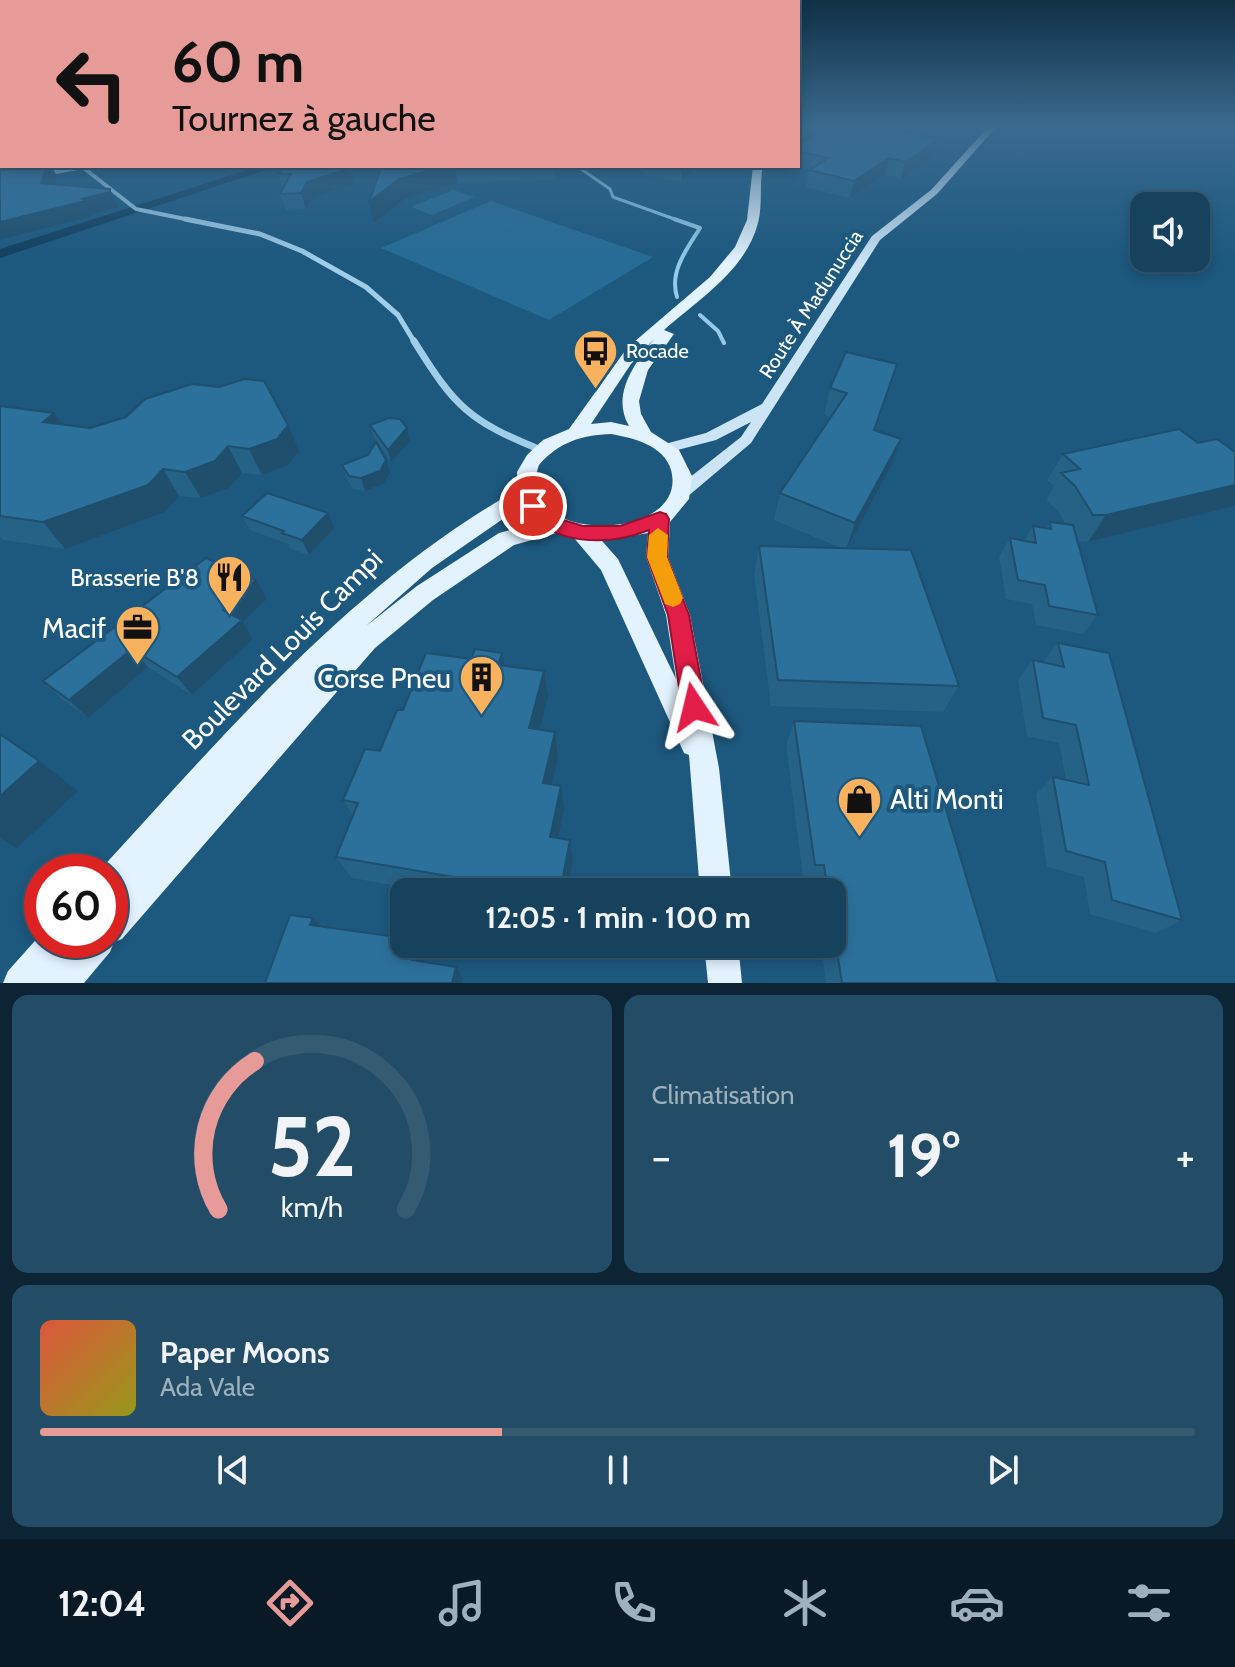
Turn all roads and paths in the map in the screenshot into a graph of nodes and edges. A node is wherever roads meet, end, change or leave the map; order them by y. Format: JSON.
{"nodes":[{"id":1,"x":57,"y":172,"type":"edge"},
{"id":2,"x":93,"y":172,"type":"edge"},
{"id":3,"x":757,"y":172,"type":"edge"},
{"id":4,"x":952,"y":172,"type":"edge"},
{"id":5,"x":37,"y":175,"type":"edge"},
{"id":6,"x":687,"y":306,"type":"junction"},
{"id":7,"x":768,"y":406,"type":"junction"},
{"id":8,"x":576,"y":432,"type":"junction"},
{"id":9,"x":644,"y":435,"type":"junction"},
{"id":10,"x":666,"y":448,"type":"junction"},
{"id":11,"x":541,"y":450,"type":"junction"},
{"id":12,"x":681,"y":493,"type":"junction"},
{"id":13,"x":527,"y":494,"type":"junction"},
{"id":14,"x":660,"y":519,"type":"junction"},
{"id":15,"x":569,"y":529,"type":"junction"},
{"id":16,"x":705,"y":768,"type":"junction"},
{"id":17,"x":128,"y":862,"type":"edge"},
{"id":18,"x":715,"y":878,"type":"edge"},
{"id":19,"x":128,"y":907,"type":"edge"},
{"id":20,"x":42,"y":958,"type":"edge"},
{"id":21,"x":83,"y":958,"type":"edge"},
{"id":22,"x":722,"y":958,"type":"edge"},
{"id":23,"x":20,"y":983,"type":"edge"},
{"id":24,"x":61,"y":983,"type":"edge"},
{"id":25,"x":725,"y":983,"type":"edge"}],
"edges":[{"from":1,"to":5,"type":"street"},
{"from":2,"to":11,"type":"street"},
{"from":3,"to":6,"type":"main road"},
{"from":4,"to":7,"type":"main road","name":"Route À Madunuccia"},
{"from":6,"to":8,"type":"main road"},
{"from":6,"to":9,"type":"main road"},
{"from":7,"to":10,"type":"main road","name":"Route À Madunuccia"},
{"from":7,"to":12,"type":"main road","name":"Route À Madunuccia"},
{"from":8,"to":9,"type":"main road"},
{"from":8,"to":11,"type":"main road"},
{"from":9,"to":10,"type":"main road"},
{"from":10,"to":12,"type":"main road"},
{"from":11,"to":13,"type":"main road"},
{"from":12,"to":14,"type":"main road"},
{"from":13,"to":15,"type":"main road"},
{"from":13,"to":17,"type":"main road","name":"Boulevard Louis Campi"},
{"from":14,"to":15,"type":"main road"},
{"from":14,"to":16,"type":"main road"},
{"from":15,"to":16,"type":"main road"},
{"from":15,"to":19,"type":"main road"},
{"from":16,"to":18,"type":"main road"},
{"from":20,"to":23,"type":"main road"},
{"from":21,"to":24,"type":"main road"},
{"from":22,"to":25,"type":"main road"}]}
